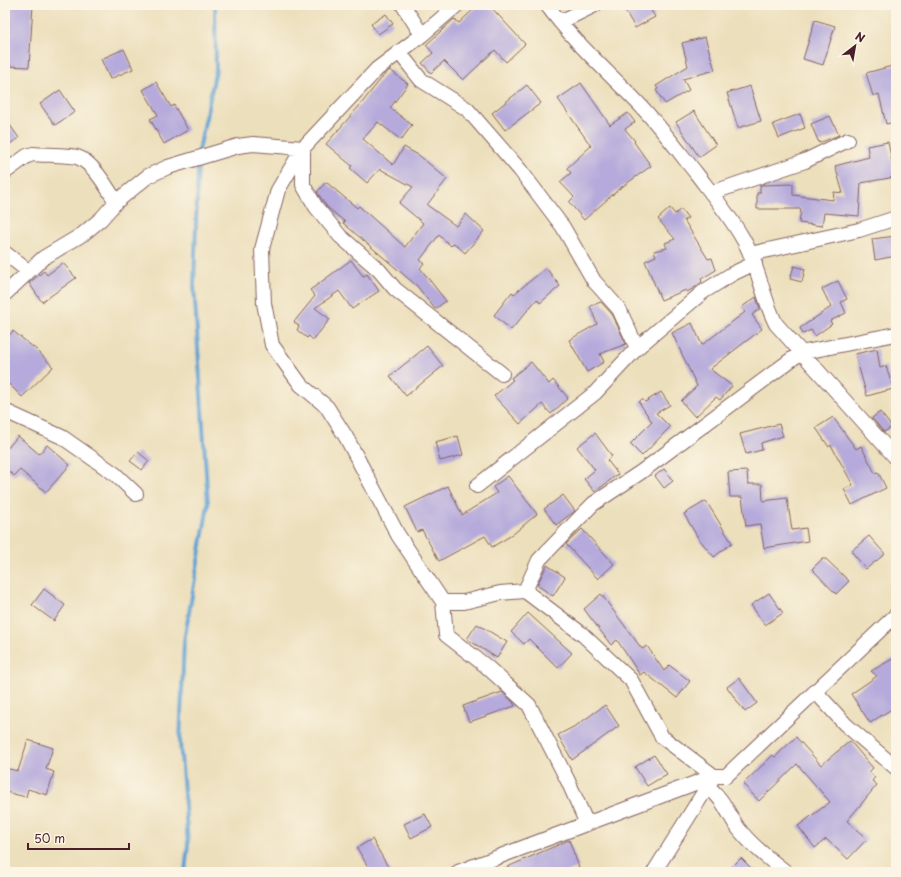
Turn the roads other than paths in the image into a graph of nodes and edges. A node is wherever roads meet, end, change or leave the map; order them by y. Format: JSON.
{"nodes":[{"id":1,"x":403,"y":5,"type":"edge"},
{"id":2,"x":457,"y":5,"type":"edge"},
{"id":3,"x":547,"y":5,"type":"edge"},
{"id":4,"x":595,"y":5,"type":"edge"},
{"id":5,"x":560,"y":22,"type":"junction"},
{"id":6,"x":422,"y":35,"type":"junction"},
{"id":7,"x":400,"y":52,"type":"junction"},
{"id":8,"x":848,"y":140,"type":"dead end"},
{"id":9,"x":303,"y":148,"type":"junction"},
{"id":10,"x":5,"y":172,"type":"edge"},
{"id":11,"x":712,"y":193,"type":"junction"},
{"id":12,"x":116,"y":202,"type":"junction"},
{"id":13,"x":896,"y":218,"type":"edge"},
{"id":14,"x":5,"y":253,"type":"edge"},
{"id":15,"x":753,"y":258,"type":"junction"},
{"id":16,"x":28,"y":271,"type":"junction"},
{"id":17,"x":5,"y":294,"type":"edge"},
{"id":18,"x":896,"y":334,"type":"edge"},
{"id":19,"x":637,"y":348,"type":"junction"},
{"id":20,"x":800,"y":353,"type":"junction"},
{"id":21,"x":502,"y":374,"type":"dead end"},
{"id":22,"x":5,"y":411,"type":"edge"},
{"id":23,"x":896,"y":458,"type":"edge"},
{"id":24,"x":477,"y":486,"type":"dead end"},
{"id":25,"x":136,"y":494,"type":"dead end"},
{"id":26,"x":525,"y":591,"type":"junction"},
{"id":27,"x":443,"y":602,"type":"junction"},
{"id":28,"x":896,"y":615,"type":"edge"},
{"id":29,"x":815,"y":691,"type":"junction"},
{"id":30,"x":896,"y":768,"type":"edge"},
{"id":31,"x":710,"y":781,"type":"junction"},
{"id":32,"x":587,"y":824,"type":"junction"},
{"id":33,"x":458,"y":872,"type":"edge"},
{"id":34,"x":654,"y":872,"type":"edge"},
{"id":35,"x":786,"y":872,"type":"edge"}],
"edges":[{"from":1,"to":6,"type":"street"},
{"from":2,"to":6,"type":"street"},
{"from":3,"to":5,"type":"street"},
{"from":4,"to":5,"type":"street"},
{"from":5,"to":11,"type":"street"},
{"from":6,"to":7,"type":"street"},
{"from":7,"to":9,"type":"street"},
{"from":7,"to":19,"type":"street"},
{"from":8,"to":11,"type":"street"},
{"from":9,"to":12,"type":"street"},
{"from":9,"to":21,"type":"street"},
{"from":9,"to":27,"type":"street"},
{"from":10,"to":12,"type":"street"},
{"from":11,"to":15,"type":"street"},
{"from":12,"to":16,"type":"street"},
{"from":13,"to":15,"type":"street"},
{"from":14,"to":16,"type":"street"},
{"from":15,"to":19,"type":"street"},
{"from":15,"to":20,"type":"street"},
{"from":16,"to":17,"type":"street"},
{"from":18,"to":20,"type":"street"},
{"from":19,"to":24,"type":"street"},
{"from":20,"to":23,"type":"street"},
{"from":20,"to":26,"type":"street"},
{"from":22,"to":25,"type":"street"},
{"from":26,"to":27,"type":"street"},
{"from":26,"to":31,"type":"street"},
{"from":27,"to":32,"type":"street"},
{"from":28,"to":29,"type":"street"},
{"from":29,"to":30,"type":"street"},
{"from":29,"to":31,"type":"street"},
{"from":31,"to":32,"type":"street"},
{"from":31,"to":34,"type":"street"},
{"from":31,"to":35,"type":"street"},
{"from":32,"to":33,"type":"street"}]}
